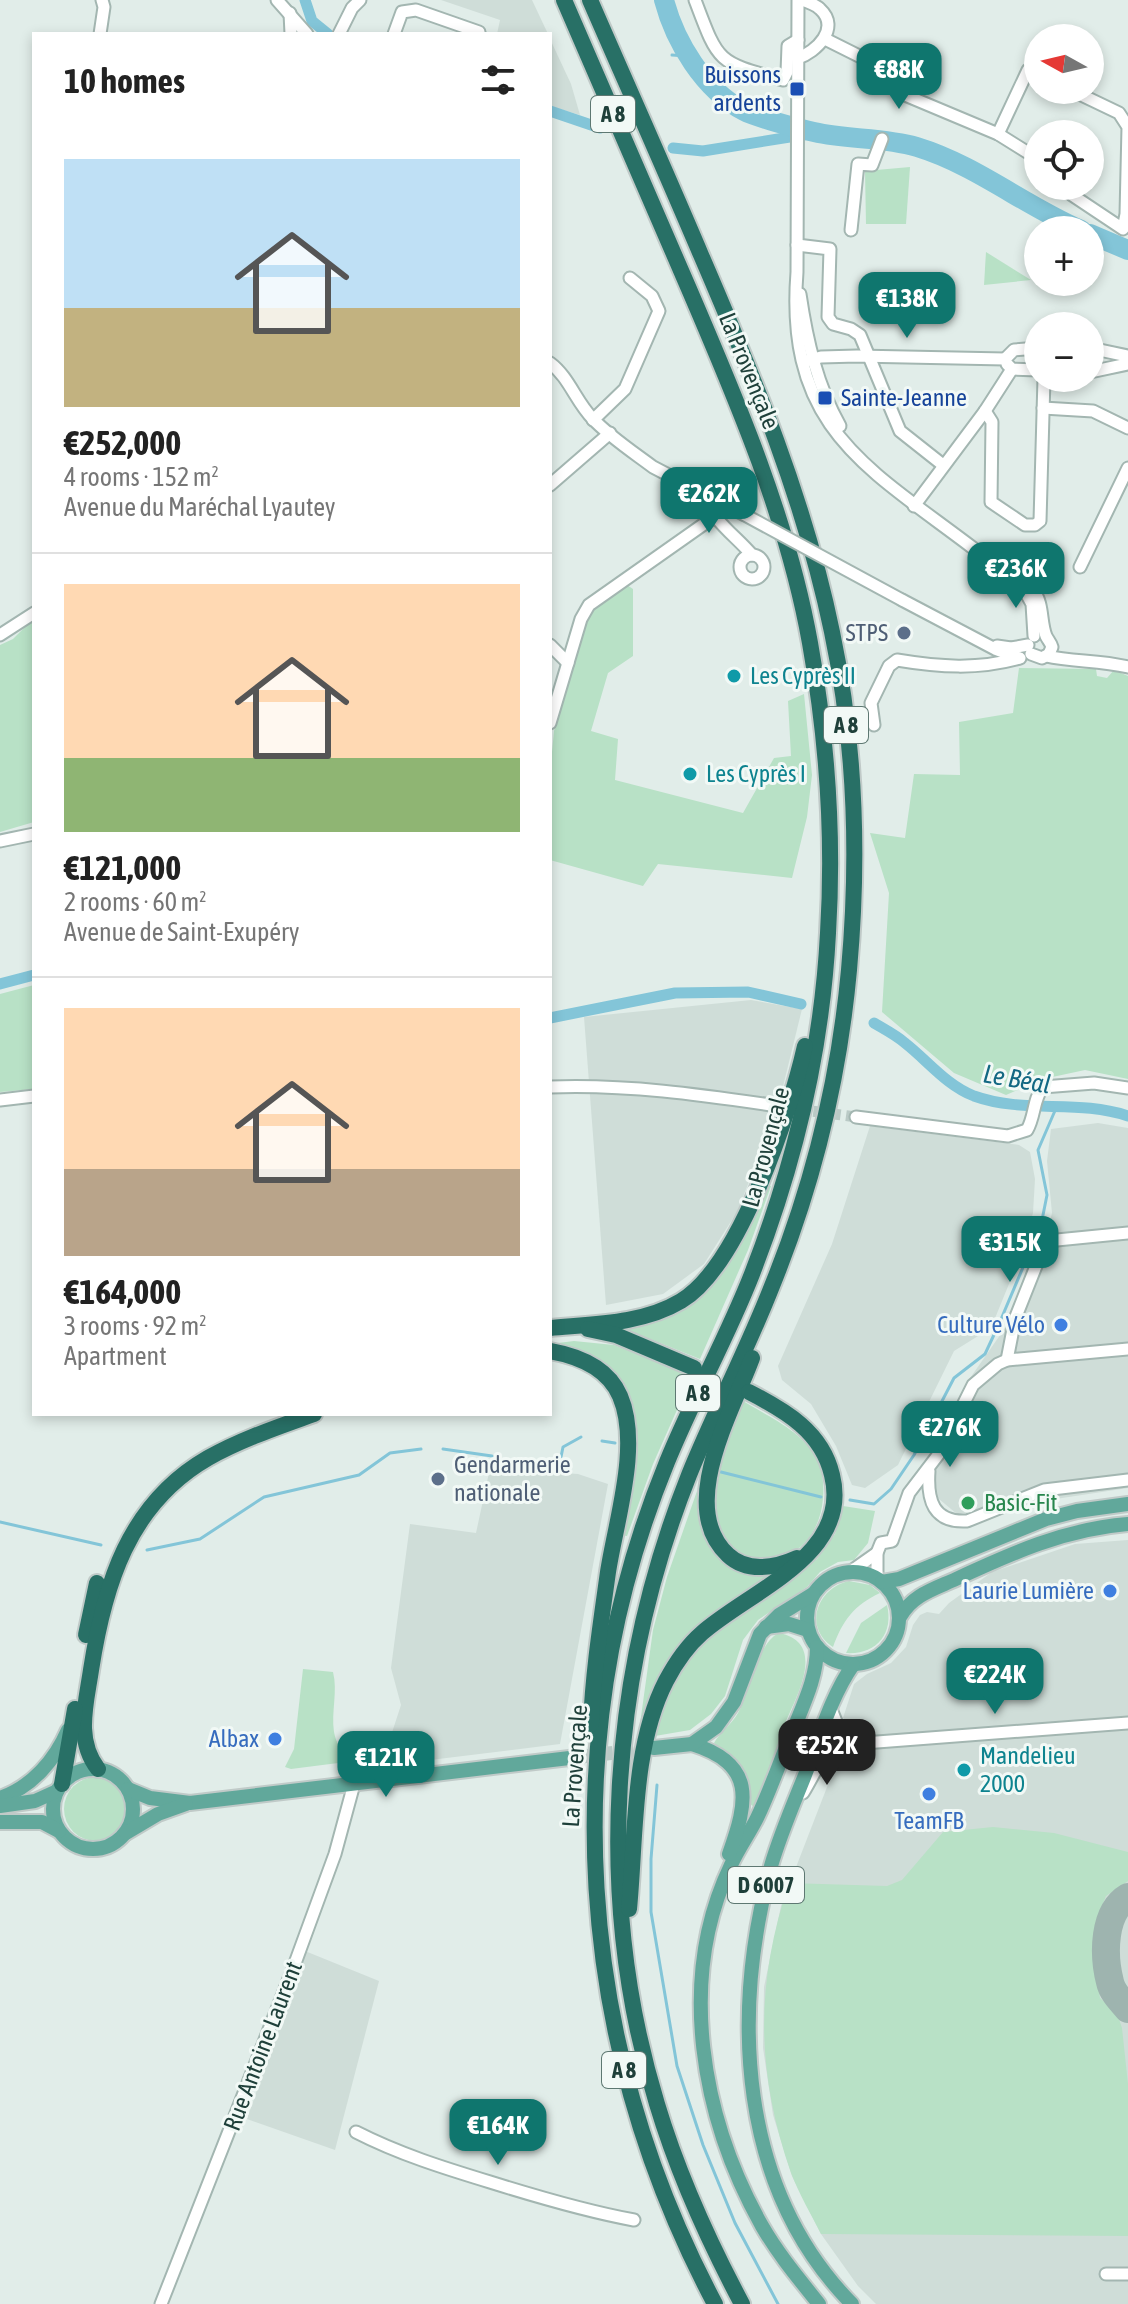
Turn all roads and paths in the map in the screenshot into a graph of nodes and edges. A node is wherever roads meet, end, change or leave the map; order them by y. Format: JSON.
{"nodes":[{"id":1,"x":102,"y":0,"type":"edge"},
{"id":2,"x":277,"y":0,"type":"edge"},
{"id":3,"x":360,"y":0,"type":"edge"},
{"id":4,"x":564,"y":0,"type":"edge"},
{"id":5,"x":590,"y":0,"type":"edge"},
{"id":6,"x":695,"y":0,"type":"edge"},
{"id":7,"x":800,"y":0,"type":"edge"},
{"id":8,"x":290,"y":13,"type":"junction"},
{"id":9,"x":100,"y":32,"type":"edge"},
{"id":10,"x":291,"y":32,"type":"edge"},
{"id":11,"x":305,"y":32,"type":"edge"},
{"id":12,"x":341,"y":32,"type":"edge"},
{"id":13,"x":395,"y":32,"type":"edge"},
{"id":14,"x":479,"y":32,"type":"edge"},
{"id":15,"x":825,"y":39,"type":"junction"},
{"id":16,"x":798,"y":40,"type":"junction"},
{"id":17,"x":798,"y":58,"type":"junction"},
{"id":18,"x":1024,"y":79,"type":"edge"},
{"id":19,"x":1100,"y":104,"type":"edge"},
{"id":20,"x":998,"y":134,"type":"junction"},
{"id":21,"x":882,"y":139,"type":"dead end"},
{"id":22,"x":1024,"y":150,"type":"edge"},
{"id":23,"x":1080,"y":200,"type":"edge"},
{"id":24,"x":851,"y":230,"type":"dead end"},
{"id":25,"x":797,"y":245,"type":"junction"},
{"id":26,"x":630,"y":278,"type":"dead end"},
{"id":27,"x":1024,"y":349,"type":"edge"},
{"id":28,"x":1104,"y":351,"type":"edge"},
{"id":29,"x":1128,"y":356,"type":"edge"},
{"id":30,"x":868,"y":357,"type":"junction"},
{"id":31,"x":808,"y":361,"type":"junction"},
{"id":32,"x":1009,"y":364,"type":"junction"},
{"id":33,"x":1128,"y":364,"type":"edge"},
{"id":34,"x":552,"y":365,"type":"edge"},
{"id":35,"x":1024,"y":367,"type":"edge"},
{"id":36,"x":1104,"y":369,"type":"edge"},
{"id":37,"x":1044,"y":392,"type":"edge"},
{"id":38,"x":1043,"y":408,"type":"junction"},
{"id":39,"x":985,"y":411,"type":"junction"},
{"id":40,"x":593,"y":420,"type":"junction"},
{"id":41,"x":1128,"y":428,"type":"edge"},
{"id":42,"x":610,"y":433,"type":"junction"},
{"id":43,"x":943,"y":465,"type":"junction"},
{"id":44,"x":1128,"y":468,"type":"edge"},
{"id":45,"x":552,"y":483,"type":"edge"},
{"id":46,"x":705,"y":495,"type":"junction"},
{"id":47,"x":914,"y":506,"type":"junction"},
{"id":48,"x":714,"y":517,"type":"junction"},
{"id":49,"x":752,"y":555,"type":"junction"},
{"id":50,"x":1080,"y":567,"type":"dead end"},
{"id":51,"x":32,"y":614,"type":"edge"},
{"id":52,"x":3,"y":632,"type":"edge"},
{"id":53,"x":552,"y":647,"type":"edge"},
{"id":54,"x":992,"y":647,"type":"junction"},
{"id":55,"x":1037,"y":647,"type":"junction"},
{"id":56,"x":568,"y":663,"type":"junction"},
{"id":57,"x":974,"y":666,"type":"junction"},
{"id":58,"x":1128,"y":667,"type":"edge"},
{"id":59,"x":552,"y":716,"type":"edge"},
{"id":60,"x":874,"y":725,"type":"dead end"},
{"id":61,"x":32,"y":834,"type":"edge"},
{"id":62,"x":0,"y":841,"type":"edge"},
{"id":63,"x":826,"y":972,"type":"junction"},
{"id":64,"x":552,"y":1087,"type":"edge"},
{"id":65,"x":1128,"y":1088,"type":"edge"},
{"id":66,"x":32,"y":1096,"type":"edge"},
{"id":67,"x":0,"y":1100,"type":"edge"},
{"id":68,"x":778,"y":1106,"type":"dead end"},
{"id":69,"x":856,"y":1117,"type":"tunnel mouth"},
{"id":70,"x":1128,"y":1233,"type":"edge"},
{"id":71,"x":785,"y":1251,"type":"junction"},
{"id":72,"x":558,"y":1328,"type":"edge"},
{"id":73,"x":552,"y":1337,"type":"edge"},
{"id":74,"x":643,"y":1345,"type":"junction"},
{"id":75,"x":1128,"y":1349,"type":"edge"},
{"id":76,"x":552,"y":1352,"type":"edge"},
{"id":77,"x":1007,"y":1360,"type":"junction"},
{"id":78,"x":694,"y":1368,"type":"dead end"},
{"id":79,"x":749,"y":1392,"type":"dead end"},
{"id":80,"x":277,"y":1416,"type":"edge"},
{"id":81,"x":308,"y":1416,"type":"edge"},
{"id":82,"x":929,"y":1470,"type":"junction"},
{"id":83,"x":1128,"y":1480,"type":"edge"},
{"id":84,"x":1128,"y":1504,"type":"edge"},
{"id":85,"x":1128,"y":1524,"type":"edge"},
{"id":86,"x":879,"y":1548,"type":"junction"},
{"id":87,"x":810,"y":1553,"type":"junction"},
{"id":88,"x":850,"y":1572,"type":"junction"},
{"id":89,"x":880,"y":1580,"type":"junction"},
{"id":90,"x":814,"y":1594,"type":"junction"},
{"id":91,"x":900,"y":1617,"type":"junction"},
{"id":92,"x":766,"y":1627,"type":"junction"},
{"id":93,"x":808,"y":1630,"type":"junction"},
{"id":94,"x":817,"y":1647,"type":"junction"},
{"id":95,"x":853,"y":1665,"type":"junction"},
{"id":96,"x":831,"y":1709,"type":"junction"},
{"id":97,"x":74,"y":1715,"type":"junction"},
{"id":98,"x":1128,"y":1723,"type":"edge"},
{"id":99,"x":864,"y":1743,"type":"junction"},
{"id":100,"x":692,"y":1744,"type":"junction"},
{"id":101,"x":654,"y":1748,"type":"tunnel mouth"},
{"id":102,"x":578,"y":1757,"type":"tunnel mouth"},
{"id":103,"x":98,"y":1769,"type":"junction"},
{"id":104,"x":354,"y":1784,"type":"junction"},
{"id":105,"x":60,"y":1788,"type":"junction"},
{"id":106,"x":128,"y":1789,"type":"junction"},
{"id":107,"x":0,"y":1798,"type":"edge"},
{"id":108,"x":190,"y":1803,"type":"junction"},
{"id":109,"x":0,"y":1806,"type":"edge"},
{"id":110,"x":594,"y":1821,"type":"junction"},
{"id":111,"x":0,"y":1822,"type":"edge"},
{"id":112,"x":785,"y":1825,"type":"junction"},
{"id":113,"x":59,"y":1831,"type":"junction"},
{"id":114,"x":125,"y":1833,"type":"junction"},
{"id":115,"x":625,"y":1953,"type":"junction"},
{"id":116,"x":700,"y":1970,"type":"junction"},
{"id":117,"x":356,"y":2132,"type":"dead end"},
{"id":118,"x":634,"y":2220,"type":"dead end"},
{"id":119,"x":1106,"y":2274,"type":"dead end"},
{"id":120,"x":1128,"y":2274,"type":"edge"},
{"id":121,"x":161,"y":2304,"type":"edge"},
{"id":122,"x":715,"y":2304,"type":"edge"},
{"id":123,"x":742,"y":2304,"type":"edge"},
{"id":124,"x":819,"y":2304,"type":"edge"},
{"id":125,"x":852,"y":2304,"type":"edge"}],
"edges":[{"from":1,"to":9,"type":"street"},
{"from":2,"to":8,"type":"street"},
{"from":3,"to":12,"type":"street"},
{"from":4,"to":63,"type":"highway","name":"La Provençale","number":"A 8"},
{"from":5,"to":71,"type":"highway","name":"La Provençale","number":"A 8"},
{"from":6,"to":16,"type":"street"},
{"from":7,"to":15,"type":"street"},
{"from":7,"to":16,"type":"street"},
{"from":8,"to":10,"type":"street"},
{"from":8,"to":11,"type":"street"},
{"from":13,"to":14,"type":"street"},
{"from":15,"to":17,"type":"street"},
{"from":15,"to":20,"type":"street"},
{"from":16,"to":17,"type":"street"},
{"from":17,"to":25,"type":"street"},
{"from":18,"to":20,"type":"street"},
{"from":19,"to":23,"type":"street"},
{"from":20,"to":22,"type":"street"},
{"from":21,"to":24,"type":"street"},
{"from":25,"to":30,"type":"street"},
{"from":25,"to":31,"type":"street"},
{"from":26,"to":40,"type":"street"},
{"from":27,"to":32,"type":"street"},
{"from":28,"to":29,"type":"street"},
{"from":30,"to":31,"type":"street"},
{"from":30,"to":32,"type":"street"},
{"from":30,"to":43,"type":"street"},
{"from":31,"to":47,"type":"street"},
{"from":32,"to":35,"type":"street"},
{"from":32,"to":39,"type":"street"},
{"from":33,"to":36,"type":"street"},
{"from":34,"to":40,"type":"street"},
{"from":37,"to":38,"type":"street"},
{"from":38,"to":39,"type":"street"},
{"from":38,"to":41,"type":"street"},
{"from":39,"to":43,"type":"street"},
{"from":40,"to":42,"type":"street"},
{"from":42,"to":45,"type":"street"},
{"from":42,"to":46,"type":"street"},
{"from":43,"to":47,"type":"street"},
{"from":44,"to":50,"type":"street"},
{"from":46,"to":48,"type":"street"},
{"from":46,"to":54,"type":"street","bridge":true},
{"from":47,"to":55,"type":"street"},
{"from":48,"to":49,"type":"street"},
{"from":48,"to":56,"type":"street"},
{"from":49,"to":49,"type":"street"},
{"from":51,"to":52,"type":"street"},
{"from":53,"to":56,"type":"street"},
{"from":54,"to":55,"type":"street"},
{"from":54,"to":57,"type":"street"},
{"from":55,"to":57,"type":"street"},
{"from":55,"to":58,"type":"street"},
{"from":56,"to":59,"type":"street"},
{"from":57,"to":60,"type":"street"},
{"from":61,"to":62,"type":"street"},
{"from":63,"to":72,"type":"highway"},
{"from":63,"to":110,"type":"highway","name":"La Provençale","number":"A 8"},
{"from":64,"to":68,"type":"street"},
{"from":65,"to":69,"type":"street"},
{"from":66,"to":67,"type":"street"},
{"from":70,"to":77,"type":"street"},
{"from":71,"to":87,"type":"highway"},
{"from":71,"to":115,"type":"highway","name":"La Provençale","number":"A 8"},
{"from":72,"to":74,"type":"highway"},
{"from":73,"to":74,"type":"highway"},
{"from":74,"to":78,"type":"highway"},
{"from":75,"to":77,"type":"street"},
{"from":76,"to":110,"type":"highway"},
{"from":77,"to":82,"type":"street"},
{"from":79,"to":87,"type":"highway"},
{"from":80,"to":97,"type":"highway"},
{"from":81,"to":103,"type":"highway"},
{"from":82,"to":83,"type":"street"},
{"from":82,"to":86,"type":"street"},
{"from":84,"to":89,"type":"main road"},
{"from":85,"to":91,"type":"main road"},
{"from":86,"to":88,"type":"street"},
{"from":86,"to":89,"type":"street"},
{"from":87,"to":115,"type":"highway"},
{"from":88,"to":89,"type":"main road"},
{"from":88,"to":90,"type":"main road"},
{"from":89,"to":91,"type":"main road"},
{"from":90,"to":92,"type":"main road"},
{"from":90,"to":93,"type":"main road"},
{"from":91,"to":95,"type":"main road"},
{"from":92,"to":93,"type":"main road"},
{"from":92,"to":100,"type":"main road"},
{"from":93,"to":94,"type":"main road"},
{"from":94,"to":95,"type":"main road"},
{"from":94,"to":116,"type":"main road","number":"D 6007"},
{"from":95,"to":96,"type":"main road","number":"D 6007"},
{"from":96,"to":99,"type":"street"},
{"from":96,"to":112,"type":"main road","number":"D 6007"},
{"from":97,"to":105,"type":"highway"},
{"from":97,"to":107,"type":"main road"},
{"from":98,"to":99,"type":"street"},
{"from":99,"to":112,"type":"street"},
{"from":100,"to":101,"type":"main road"},
{"from":100,"to":116,"type":"main road"},
{"from":102,"to":104,"type":"main road"},
{"from":103,"to":105,"type":"main road"},
{"from":103,"to":106,"type":"main road"},
{"from":104,"to":108,"type":"main road"},
{"from":104,"to":121,"type":"street","name":"Rue Antoine Laurent"},
{"from":105,"to":109,"type":"main road"},
{"from":105,"to":113,"type":"main road"},
{"from":106,"to":108,"type":"main road"},
{"from":106,"to":114,"type":"main road"},
{"from":108,"to":114,"type":"main road"},
{"from":110,"to":122,"type":"highway","name":"La Provençale","number":"A 8"},
{"from":111,"to":113,"type":"main road"},
{"from":112,"to":125,"type":"main road","number":"D 6007"},
{"from":113,"to":114,"type":"main road"},
{"from":115,"to":123,"type":"highway","name":"La Provençale","number":"A 8"},
{"from":116,"to":124,"type":"main road","number":"D 6007"},
{"from":117,"to":118,"type":"street"},
{"from":119,"to":120,"type":"street"}]}
